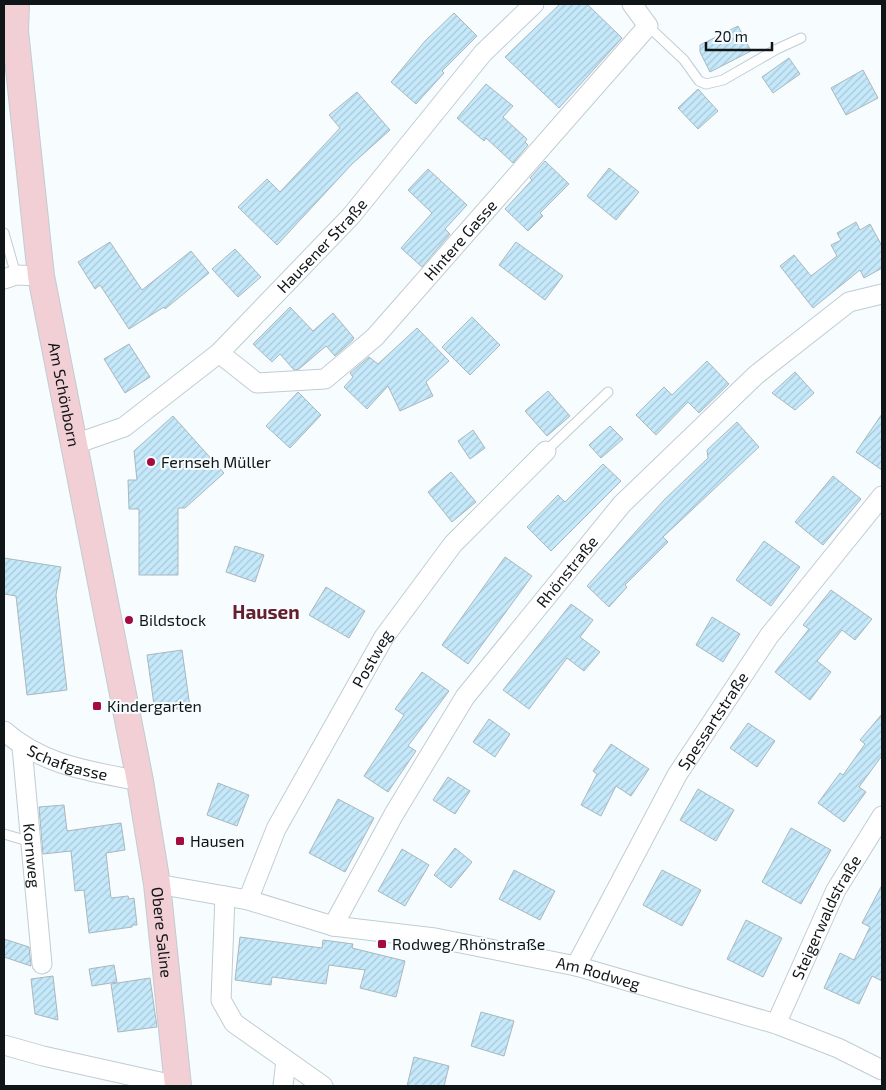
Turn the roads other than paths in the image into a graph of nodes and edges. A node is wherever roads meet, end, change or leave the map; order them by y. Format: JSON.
{"nodes":[{"id":1,"x":16,"y":4,"type":"edge"},
{"id":2,"x":534,"y":4,"type":"edge"},
{"id":3,"x":632,"y":4,"type":"edge"},
{"id":4,"x":648,"y":26,"type":"junction"},
{"id":5,"x":9,"y":32,"type":"edge"},
{"id":6,"x":801,"y":38,"type":"dead end"},
{"id":7,"x":4,"y":233,"type":"edge"},
{"id":8,"x":20,"y":276,"type":"edge"},
{"id":9,"x":882,"y":294,"type":"edge"},
{"id":10,"x":219,"y":353,"type":"junction"},
{"id":11,"x":608,"y":392,"type":"dead end"},
{"id":12,"x":74,"y":444,"type":"junction"},
{"id":13,"x":546,"y":451,"type":"joint"},
{"id":14,"x":882,"y":496,"type":"edge"},
{"id":15,"x":4,"y":731,"type":"edge"},
{"id":16,"x":22,"y":747,"type":"junction"},
{"id":17,"x":140,"y":781,"type":"junction"},
{"id":18,"x":882,"y":816,"type":"edge"},
{"id":19,"x":4,"y":834,"type":"edge"},
{"id":20,"x":31,"y":842,"type":"junction"},
{"id":21,"x":157,"y":884,"type":"junction"},
{"id":22,"x":225,"y":896,"type":"junction"},
{"id":23,"x":248,"y":900,"type":"junction"},
{"id":24,"x":333,"y":926,"type":"junction"},
{"id":25,"x":42,"y":964,"type":"dead end"},
{"id":26,"x":576,"y":966,"type":"junction"},
{"id":27,"x":776,"y":1024,"type":"junction"},
{"id":28,"x":4,"y":1045,"type":"edge"},
{"id":29,"x":286,"y":1060,"type":"junction"},
{"id":30,"x":882,"y":1070,"type":"edge"},
{"id":31,"x":178,"y":1086,"type":"edge"},
{"id":32,"x":283,"y":1086,"type":"edge"},
{"id":33,"x":323,"y":1086,"type":"edge"}],
"edges":[{"from":1,"to":5,"type":"main road","name":"Am Schönborn"},
{"from":2,"to":10,"type":"street","name":"Hausener Straße"},
{"from":3,"to":4,"type":"street"},
{"from":4,"to":6,"type":"lane"},
{"from":4,"to":10,"type":"street","name":"Hintere Gasse"},
{"from":5,"to":8,"type":"main road","name":"Am Schönborn"},
{"from":7,"to":8,"type":"lane"},
{"from":8,"to":12,"type":"main road","name":"Am Schönborn"},
{"from":9,"to":24,"type":"street","name":"Rhönstraße"},
{"from":10,"to":12,"type":"street","name":"Hausener Straße"},
{"from":11,"to":13,"type":"lane"},
{"from":12,"to":17,"type":"main road","name":"Am Schönborn"},
{"from":13,"to":23,"type":"street","name":"Postweg"},
{"from":14,"to":26,"type":"street","name":"Spessartstraße"},
{"from":15,"to":16,"type":"street","name":"Schafgasse"},
{"from":16,"to":17,"type":"street","name":"Schafgasse"},
{"from":16,"to":20,"type":"street","name":"Kornweg"},
{"from":17,"to":21,"type":"main road","name":"Obere Saline"},
{"from":18,"to":27,"type":"street","name":"Steigerwaldstraße"},
{"from":19,"to":20,"type":"lane"},
{"from":20,"to":25,"type":"street","name":"Kornweg"},
{"from":21,"to":22,"type":"street","name":"Am Rodweg"},
{"from":21,"to":31,"type":"main road","name":"Obere Saline"},
{"from":22,"to":23,"type":"street","name":"Am Rodweg"},
{"from":22,"to":29,"type":"street"},
{"from":23,"to":24,"type":"street","name":"Am Rodweg"},
{"from":24,"to":26,"type":"street","name":"Am Rodweg"},
{"from":26,"to":27,"type":"street","name":"Am Rodweg"},
{"from":27,"to":30,"type":"street","name":"Am Rodweg"},
{"from":28,"to":31,"type":"street"},
{"from":29,"to":32,"type":"street"},
{"from":29,"to":33,"type":"street"}]}
